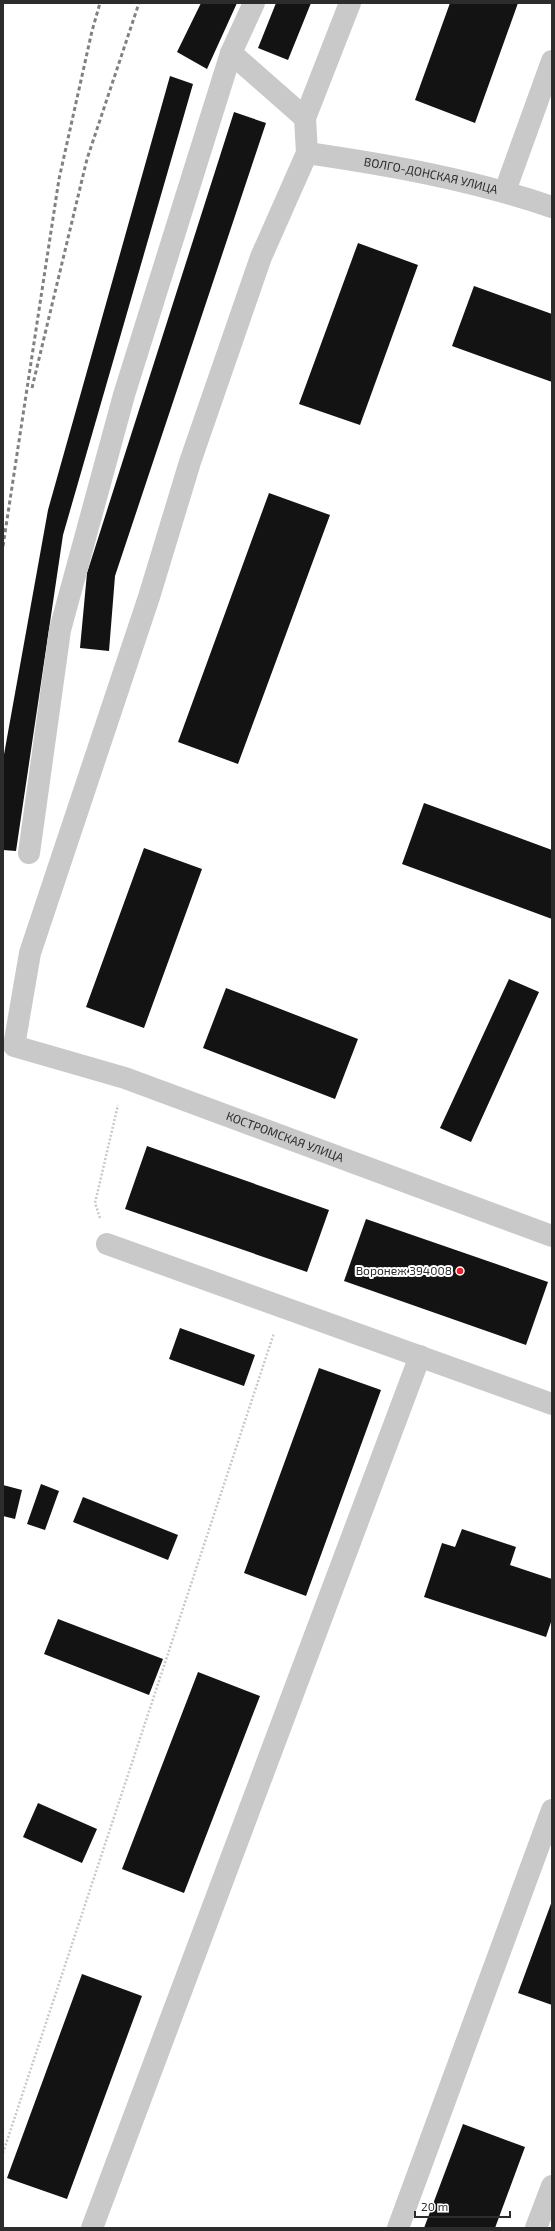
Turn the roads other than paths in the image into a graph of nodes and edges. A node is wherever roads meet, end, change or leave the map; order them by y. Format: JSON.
{"nodes":[{"id":1,"x":254,"y":3,"type":"edge"},
{"id":2,"x":350,"y":3,"type":"edge"},
{"id":3,"x":231,"y":53,"type":"junction"},
{"id":4,"x":552,"y":61,"type":"edge"},
{"id":5,"x":305,"y":118,"type":"junction"},
{"id":6,"x":307,"y":153,"type":"junction"},
{"id":7,"x":505,"y":191,"type":"junction"},
{"id":8,"x":552,"y":207,"type":"edge"},
{"id":9,"x":29,"y":853,"type":"dead end"},
{"id":10,"x":552,"y":1236,"type":"edge"},
{"id":11,"x":108,"y":1244,"type":"road end"},
{"id":12,"x":420,"y":1356,"type":"junction"},
{"id":13,"x":551,"y":1401,"type":"edge"},
{"id":14,"x":552,"y":1810,"type":"edge"},
{"id":15,"x":552,"y":2186,"type":"edge"},
{"id":16,"x":92,"y":2228,"type":"edge"},
{"id":17,"x":398,"y":2228,"type":"edge"},
{"id":18,"x":536,"y":2228,"type":"edge"}],
"edges":[{"from":1,"to":3,"type":"street"},
{"from":2,"to":5,"type":"street"},
{"from":3,"to":5,"type":"street"},
{"from":3,"to":9,"type":"street"},
{"from":4,"to":7,"type":"street"},
{"from":5,"to":6,"type":"street"},
{"from":6,"to":7,"type":"street","name":"ВОЛГО-ДОНСКАЯ УЛИЦА"},
{"from":6,"to":10,"type":"street","name":"КОСТРОМСКАЯ УЛИЦА"},
{"from":7,"to":8,"type":"street","name":"ВОЛГО-ДОНСКАЯ УЛИЦА"},
{"from":11,"to":12,"type":"street"},
{"from":12,"to":13,"type":"street"},
{"from":12,"to":16,"type":"street"},
{"from":14,"to":17,"type":"street"},
{"from":15,"to":18,"type":"street"}]}
